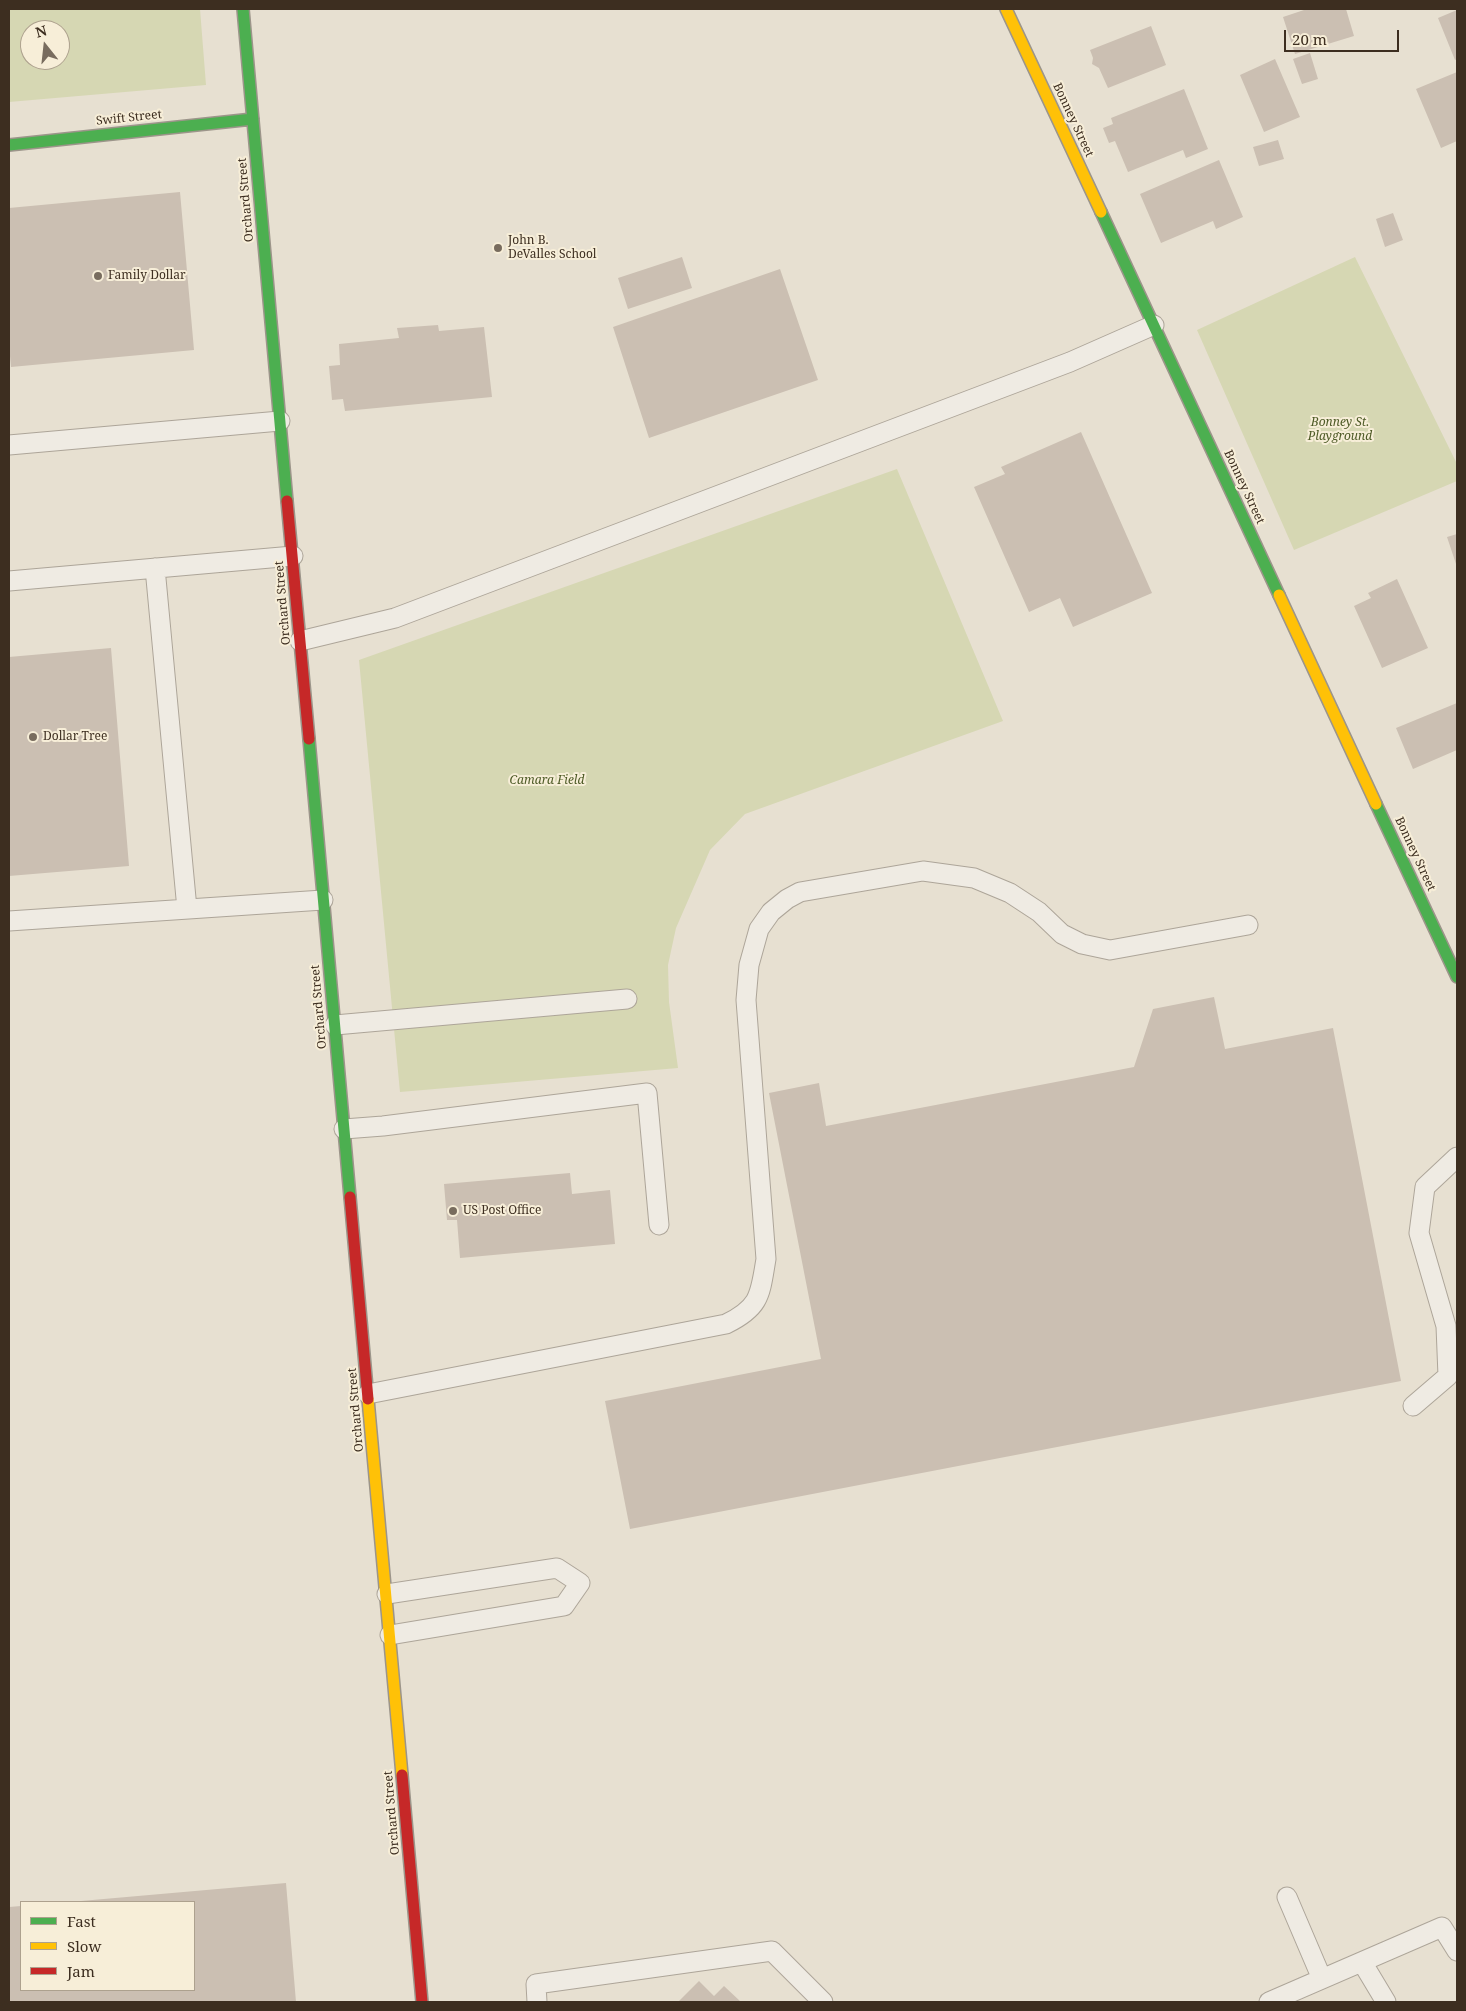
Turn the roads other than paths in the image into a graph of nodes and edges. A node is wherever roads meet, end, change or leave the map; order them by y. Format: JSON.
{"nodes":[{"id":1,"x":243,"y":9,"type":"edge"},
{"id":2,"x":1006,"y":9,"type":"edge"},
{"id":3,"x":253,"y":119,"type":"junction"},
{"id":4,"x":9,"y":145,"type":"edge"},
{"id":5,"x":1154,"y":325,"type":"junction"},
{"id":6,"x":280,"y":421,"type":"junction"},
{"id":7,"x":9,"y":445,"type":"edge"},
{"id":8,"x":292,"y":556,"type":"junction"},
{"id":9,"x":155,"y":568,"type":"junction"},
{"id":10,"x":9,"y":581,"type":"edge"},
{"id":11,"x":300,"y":641,"type":"junction"},
{"id":12,"x":323,"y":900,"type":"junction"},
{"id":13,"x":187,"y":909,"type":"junction"},
{"id":14,"x":9,"y":921,"type":"edge"},
{"id":15,"x":1248,"y":925,"type":"dead end"},
{"id":16,"x":1457,"y":975,"type":"edge"},
{"id":17,"x":627,"y":999,"type":"dead end"},
{"id":18,"x":335,"y":1025,"type":"junction"},
{"id":19,"x":344,"y":1129,"type":"junction"},
{"id":20,"x":1457,"y":1157,"type":"edge"},
{"id":21,"x":659,"y":1225,"type":"dead end"},
{"id":22,"x":368,"y":1394,"type":"junction"},
{"id":23,"x":1413,"y":1406,"type":"dead end"},
{"id":24,"x":387,"y":1594,"type":"junction"},
{"id":25,"x":390,"y":1634,"type":"junction"},
{"id":26,"x":1288,"y":1897,"type":"dead end"},
{"id":27,"x":1457,"y":1951,"type":"edge"},
{"id":28,"x":1362,"y":1962,"type":"junction"},
{"id":29,"x":1322,"y":1979,"type":"junction"},
{"id":30,"x":422,"y":2002,"type":"edge"},
{"id":31,"x":538,"y":2002,"type":"edge"},
{"id":32,"x":823,"y":2002,"type":"edge"},
{"id":33,"x":1268,"y":2002,"type":"edge"},
{"id":34,"x":1386,"y":2002,"type":"edge"}],
"edges":[{"from":1,"to":3,"type":"street","name":"Orchard Street"},
{"from":2,"to":5,"type":"street","name":"Bonney Street"},
{"from":3,"to":4,"type":"street","name":"Swift Street"},
{"from":3,"to":6,"type":"street","name":"Orchard Street"},
{"from":5,"to":11,"type":"lane"},
{"from":5,"to":16,"type":"street","name":"Bonney Street"},
{"from":6,"to":7,"type":"lane"},
{"from":6,"to":8,"type":"street","name":"Orchard Street"},
{"from":8,"to":9,"type":"lane"},
{"from":8,"to":11,"type":"street","name":"Orchard Street"},
{"from":9,"to":10,"type":"lane"},
{"from":9,"to":13,"type":"lane"},
{"from":11,"to":12,"type":"street","name":"Orchard Street"},
{"from":12,"to":13,"type":"lane"},
{"from":12,"to":18,"type":"street","name":"Orchard Street"},
{"from":13,"to":14,"type":"lane"},
{"from":15,"to":22,"type":"lane"},
{"from":17,"to":18,"type":"lane"},
{"from":18,"to":19,"type":"street","name":"Orchard Street"},
{"from":19,"to":21,"type":"lane"},
{"from":19,"to":22,"type":"street","name":"Orchard Street"},
{"from":20,"to":23,"type":"lane"},
{"from":22,"to":24,"type":"street","name":"Orchard Street"},
{"from":24,"to":25,"type":"street","name":"Orchard Street"},
{"from":24,"to":25,"type":"lane"},
{"from":25,"to":30,"type":"street","name":"Orchard Street"},
{"from":26,"to":29,"type":"lane"},
{"from":27,"to":28,"type":"lane"},
{"from":28,"to":29,"type":"lane"},
{"from":28,"to":34,"type":"lane"},
{"from":29,"to":33,"type":"lane"},
{"from":31,"to":32,"type":"lane"}]}
